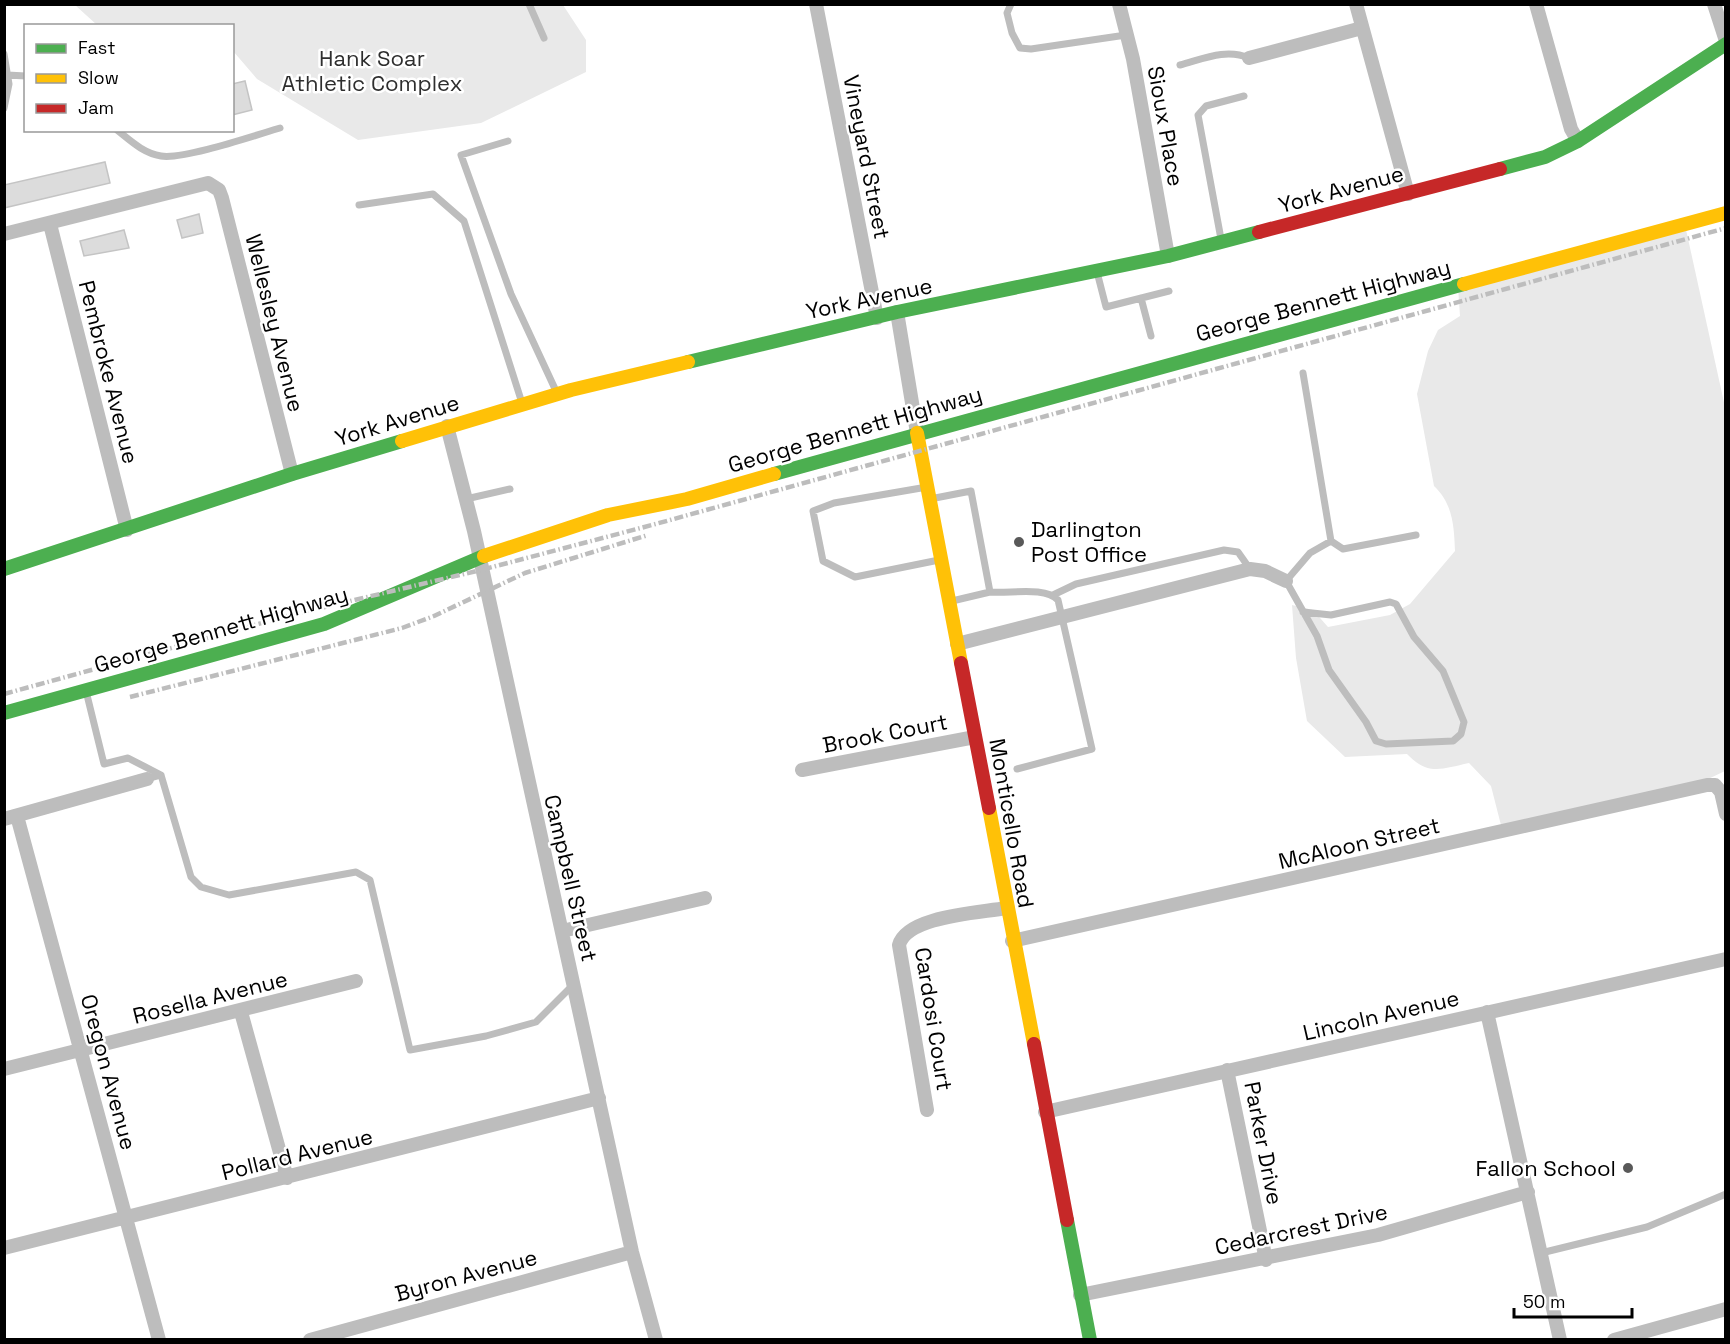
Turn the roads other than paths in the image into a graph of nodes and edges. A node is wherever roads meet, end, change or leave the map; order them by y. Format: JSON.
{"nodes":[{"id":1,"x":529,"y":4,"type":"edge"},
{"id":2,"x":816,"y":4,"type":"edge"},
{"id":3,"x":1011,"y":4,"type":"edge"},
{"id":4,"x":1119,"y":4,"type":"edge"},
{"id":5,"x":1356,"y":4,"type":"edge"},
{"id":6,"x":1536,"y":4,"type":"edge"},
{"id":7,"x":1714,"y":4,"type":"edge"},
{"id":8,"x":1362,"y":28,"type":"junction"},
{"id":9,"x":1126,"y":34,"type":"junction"},
{"id":10,"x":544,"y":38,"type":"dead end"},
{"id":11,"x":1725,"y":42,"type":"edge"},
{"id":12,"x":4,"y":54,"type":"edge"},
{"id":13,"x":1249,"y":58,"type":"joint"},
{"id":14,"x":1180,"y":65,"type":"dead end"},
{"id":15,"x":7,"y":75,"type":"junction"},
{"id":16,"x":24,"y":76,"type":"edge"},
{"id":17,"x":1244,"y":96,"type":"dead end"},
{"id":18,"x":4,"y":108,"type":"edge"},
{"id":19,"x":280,"y":128,"type":"dead end"},
{"id":20,"x":119,"y":132,"type":"edge"},
{"id":21,"x":508,"y":141,"type":"dead end"},
{"id":22,"x":1578,"y":141,"type":"junction"},
{"id":23,"x":1408,"y":194,"type":"junction"},
{"id":24,"x":359,"y":205,"type":"dead end"},
{"id":25,"x":1725,"y":213,"type":"edge"},
{"id":26,"x":50,"y":224,"type":"junction"},
{"id":27,"x":4,"y":234,"type":"edge"},
{"id":28,"x":1221,"y":242,"type":"junction"},
{"id":29,"x":1168,"y":256,"type":"junction"},
{"id":30,"x":1097,"y":272,"type":"junction"},
{"id":31,"x":1168,"y":291,"type":"dead end"},
{"id":32,"x":1141,"y":298,"type":"junction"},
{"id":33,"x":897,"y":312,"type":"junction"},
{"id":34,"x":877,"y":318,"type":"junction"},
{"id":35,"x":1152,"y":336,"type":"dead end"},
{"id":36,"x":1303,"y":373,"type":"dead end"},
{"id":37,"x":556,"y":394,"type":"junction"},
{"id":38,"x":522,"y":403,"type":"junction"},
{"id":39,"x":447,"y":426,"type":"junction"},
{"id":40,"x":918,"y":433,"type":"junction"},
{"id":41,"x":292,"y":474,"type":"junction"},
{"id":42,"x":510,"y":489,"type":"dead end"},
{"id":43,"x":929,"y":493,"type":"junction"},
{"id":44,"x":466,"y":499,"type":"junction"},
{"id":45,"x":127,"y":530,"type":"junction"},
{"id":46,"x":1416,"y":535,"type":"dead end"},
{"id":47,"x":1331,"y":541,"type":"junction"},
{"id":48,"x":479,"y":559,"type":"junction"},
{"id":49,"x":941,"y":560,"type":"junction"},
{"id":50,"x":4,"y":569,"type":"edge"},
{"id":51,"x":1250,"y":569,"type":"junction"},
{"id":52,"x":1286,"y":581,"type":"junction"},
{"id":53,"x":990,"y":592,"type":"junction"},
{"id":54,"x":1053,"y":595,"type":"junction"},
{"id":55,"x":950,"y":602,"type":"junction"},
{"id":56,"x":1303,"y":612,"type":"junction"},
{"id":57,"x":1062,"y":617,"type":"junction"},
{"id":58,"x":957,"y":644,"type":"junction"},
{"id":59,"x":86,"y":690,"type":"junction"},
{"id":60,"x":4,"y":713,"type":"edge"},
{"id":61,"x":975,"y":737,"type":"junction"},
{"id":62,"x":1017,"y":769,"type":"dead end"},
{"id":63,"x":802,"y":770,"type":"dead end"},
{"id":64,"x":161,"y":775,"type":"junction"},
{"id":65,"x":147,"y":779,"type":"joint"},
{"id":66,"x":1725,"y":814,"type":"edge"},
{"id":67,"x":11,"y":817,"type":"edge"},
{"id":68,"x":705,"y":898,"type":"dead end"},
{"id":69,"x":1006,"y":908,"type":"junction"},
{"id":70,"x":562,"y":931,"type":"junction"},
{"id":71,"x":1012,"y":941,"type":"junction"},
{"id":72,"x":1725,"y":959,"type":"edge"},
{"id":73,"x":356,"y":981,"type":"dead end"},
{"id":74,"x":574,"y":984,"type":"junction"},
{"id":75,"x":241,"y":1012,"type":"junction"},
{"id":76,"x":1487,"y":1012,"type":"junction"},
{"id":77,"x":82,"y":1051,"type":"junction"},
{"id":78,"x":4,"y":1069,"type":"edge"},
{"id":79,"x":1227,"y":1070,"type":"junction"},
{"id":80,"x":599,"y":1098,"type":"junction"},
{"id":81,"x":927,"y":1110,"type":"dead end"},
{"id":82,"x":1046,"y":1112,"type":"junction"},
{"id":83,"x":288,"y":1178,"type":"junction"},
{"id":84,"x":1528,"y":1192,"type":"junction"},
{"id":85,"x":1725,"y":1194,"type":"edge"},
{"id":86,"x":125,"y":1218,"type":"junction"},
{"id":87,"x":4,"y":1248,"type":"edge"},
{"id":88,"x":632,"y":1252,"type":"junction"},
{"id":89,"x":1541,"y":1253,"type":"junction"},
{"id":90,"x":1266,"y":1260,"type":"junction"},
{"id":91,"x":1080,"y":1296,"type":"junction"},
{"id":92,"x":1725,"y":1309,"type":"edge"},
{"id":93,"x":159,"y":1340,"type":"edge"},
{"id":94,"x":310,"y":1340,"type":"edge"},
{"id":95,"x":656,"y":1340,"type":"edge"},
{"id":96,"x":1090,"y":1340,"type":"edge"},
{"id":97,"x":1560,"y":1340,"type":"edge"},
{"id":98,"x":1614,"y":1340,"type":"edge"}],
"edges":[{"from":1,"to":10,"type":"lane"},
{"from":2,"to":34,"type":"street","name":"Vineyard Street"},
{"from":3,"to":9,"type":"lane"},
{"from":4,"to":9,"type":"street","name":"Sioux Place"},
{"from":5,"to":8,"type":"street"},
{"from":6,"to":22,"type":"street"},
{"from":7,"to":11,"type":"street"},
{"from":8,"to":13,"type":"street"},
{"from":8,"to":23,"type":"street"},
{"from":9,"to":29,"type":"street","name":"Sioux Place"},
{"from":11,"to":22,"type":"street","name":"York Avenue"},
{"from":12,"to":15,"type":"lane"},
{"from":13,"to":14,"type":"lane"},
{"from":15,"to":16,"type":"lane"},
{"from":15,"to":18,"type":"lane"},
{"from":17,"to":28,"type":"lane"},
{"from":19,"to":20,"type":"lane"},
{"from":21,"to":37,"type":"lane"},
{"from":22,"to":23,"type":"street","name":"York Avenue"},
{"from":23,"to":28,"type":"street","name":"York Avenue"},
{"from":24,"to":38,"type":"lane"},
{"from":25,"to":40,"type":"street","name":"George Bennett Highway"},
{"from":26,"to":27,"type":"street"},
{"from":26,"to":41,"type":"street","name":"Wellesley Avenue"},
{"from":26,"to":45,"type":"street","name":"Pembroke Avenue"},
{"from":28,"to":29,"type":"street","name":"York Avenue"},
{"from":29,"to":30,"type":"street","name":"York Avenue"},
{"from":30,"to":32,"type":"lane"},
{"from":30,"to":33,"type":"street","name":"York Avenue"},
{"from":31,"to":32,"type":"lane"},
{"from":32,"to":35,"type":"lane"},
{"from":33,"to":34,"type":"street","name":"York Avenue"},
{"from":33,"to":40,"type":"street","name":"Monticello Road"},
{"from":34,"to":37,"type":"street","name":"York Avenue"},
{"from":36,"to":47,"type":"lane"},
{"from":37,"to":38,"type":"street","name":"York Avenue"},
{"from":38,"to":39,"type":"street","name":"York Avenue"},
{"from":39,"to":41,"type":"street","name":"York Avenue"},
{"from":39,"to":44,"type":"street","name":"Campbell Street"},
{"from":40,"to":43,"type":"street","name":"Monticello Road"},
{"from":40,"to":48,"type":"street","name":"George Bennett Highway"},
{"from":41,"to":45,"type":"street","name":"York Avenue"},
{"from":42,"to":44,"type":"lane"},
{"from":43,"to":49,"type":"street","name":"Monticello Road"},
{"from":43,"to":49,"type":"lane"},
{"from":43,"to":53,"type":"lane"},
{"from":44,"to":48,"type":"street","name":"Campbell Street"},
{"from":45,"to":50,"type":"street","name":"York Avenue"},
{"from":46,"to":47,"type":"lane"},
{"from":47,"to":52,"type":"lane"},
{"from":48,"to":59,"type":"street","name":"George Bennett Highway"},
{"from":48,"to":70,"type":"street","name":"Campbell Street"},
{"from":49,"to":55,"type":"street","name":"Monticello Road"},
{"from":51,"to":52,"type":"street"},
{"from":51,"to":54,"type":"lane"},
{"from":51,"to":57,"type":"street"},
{"from":52,"to":56,"type":"lane"},
{"from":53,"to":54,"type":"lane"},
{"from":53,"to":55,"type":"lane"},
{"from":54,"to":57,"type":"lane"},
{"from":55,"to":58,"type":"street","name":"Monticello Road"},
{"from":56,"to":56,"type":"lane"},
{"from":57,"to":58,"type":"street"},
{"from":57,"to":62,"type":"lane"},
{"from":58,"to":61,"type":"street","name":"Monticello Road"},
{"from":59,"to":60,"type":"street","name":"George Bennett Highway"},
{"from":59,"to":64,"type":"lane"},
{"from":61,"to":63,"type":"street","name":"Brook Court"},
{"from":61,"to":69,"type":"street","name":"Monticello Road"},
{"from":64,"to":65,"type":"lane"},
{"from":64,"to":74,"type":"lane"},
{"from":65,"to":67,"type":"street"},
{"from":66,"to":71,"type":"street","name":"McAloon Street"},
{"from":67,"to":77,"type":"street","name":"Oregon Avenue"},
{"from":68,"to":70,"type":"street"},
{"from":69,"to":71,"type":"street","name":"Monticello Road"},
{"from":69,"to":81,"type":"street","name":"Cardosi Court"},
{"from":70,"to":74,"type":"street","name":"Campbell Street"},
{"from":71,"to":82,"type":"street","name":"Monticello Road"},
{"from":72,"to":76,"type":"street","name":"Lincoln Avenue"},
{"from":73,"to":75,"type":"street","name":"Rosella Avenue"},
{"from":74,"to":80,"type":"street","name":"Campbell Street"},
{"from":75,"to":77,"type":"street","name":"Rosella Avenue"},
{"from":75,"to":83,"type":"street"},
{"from":76,"to":79,"type":"street","name":"Lincoln Avenue"},
{"from":76,"to":84,"type":"street"},
{"from":77,"to":78,"type":"street","name":"Rosella Avenue"},
{"from":77,"to":86,"type":"street","name":"Oregon Avenue"},
{"from":79,"to":82,"type":"street","name":"Lincoln Avenue"},
{"from":79,"to":90,"type":"street","name":"Parker Drive"},
{"from":80,"to":83,"type":"street","name":"Pollard Avenue"},
{"from":80,"to":88,"type":"street","name":"Campbell Street"},
{"from":82,"to":91,"type":"street","name":"Monticello Road"},
{"from":83,"to":86,"type":"street","name":"Pollard Avenue"},
{"from":84,"to":89,"type":"street"},
{"from":84,"to":90,"type":"street","name":"Cedarcrest Drive"},
{"from":85,"to":89,"type":"lane"},
{"from":86,"to":87,"type":"street","name":"Pollard Avenue"},
{"from":86,"to":93,"type":"street","name":"Oregon Avenue"},
{"from":88,"to":94,"type":"street","name":"Byron Avenue"},
{"from":88,"to":95,"type":"street","name":"Campbell Street"},
{"from":89,"to":97,"type":"street"},
{"from":90,"to":91,"type":"street","name":"Cedarcrest Drive"},
{"from":91,"to":96,"type":"street","name":"Monticello Road"},
{"from":92,"to":98,"type":"street"}]}
